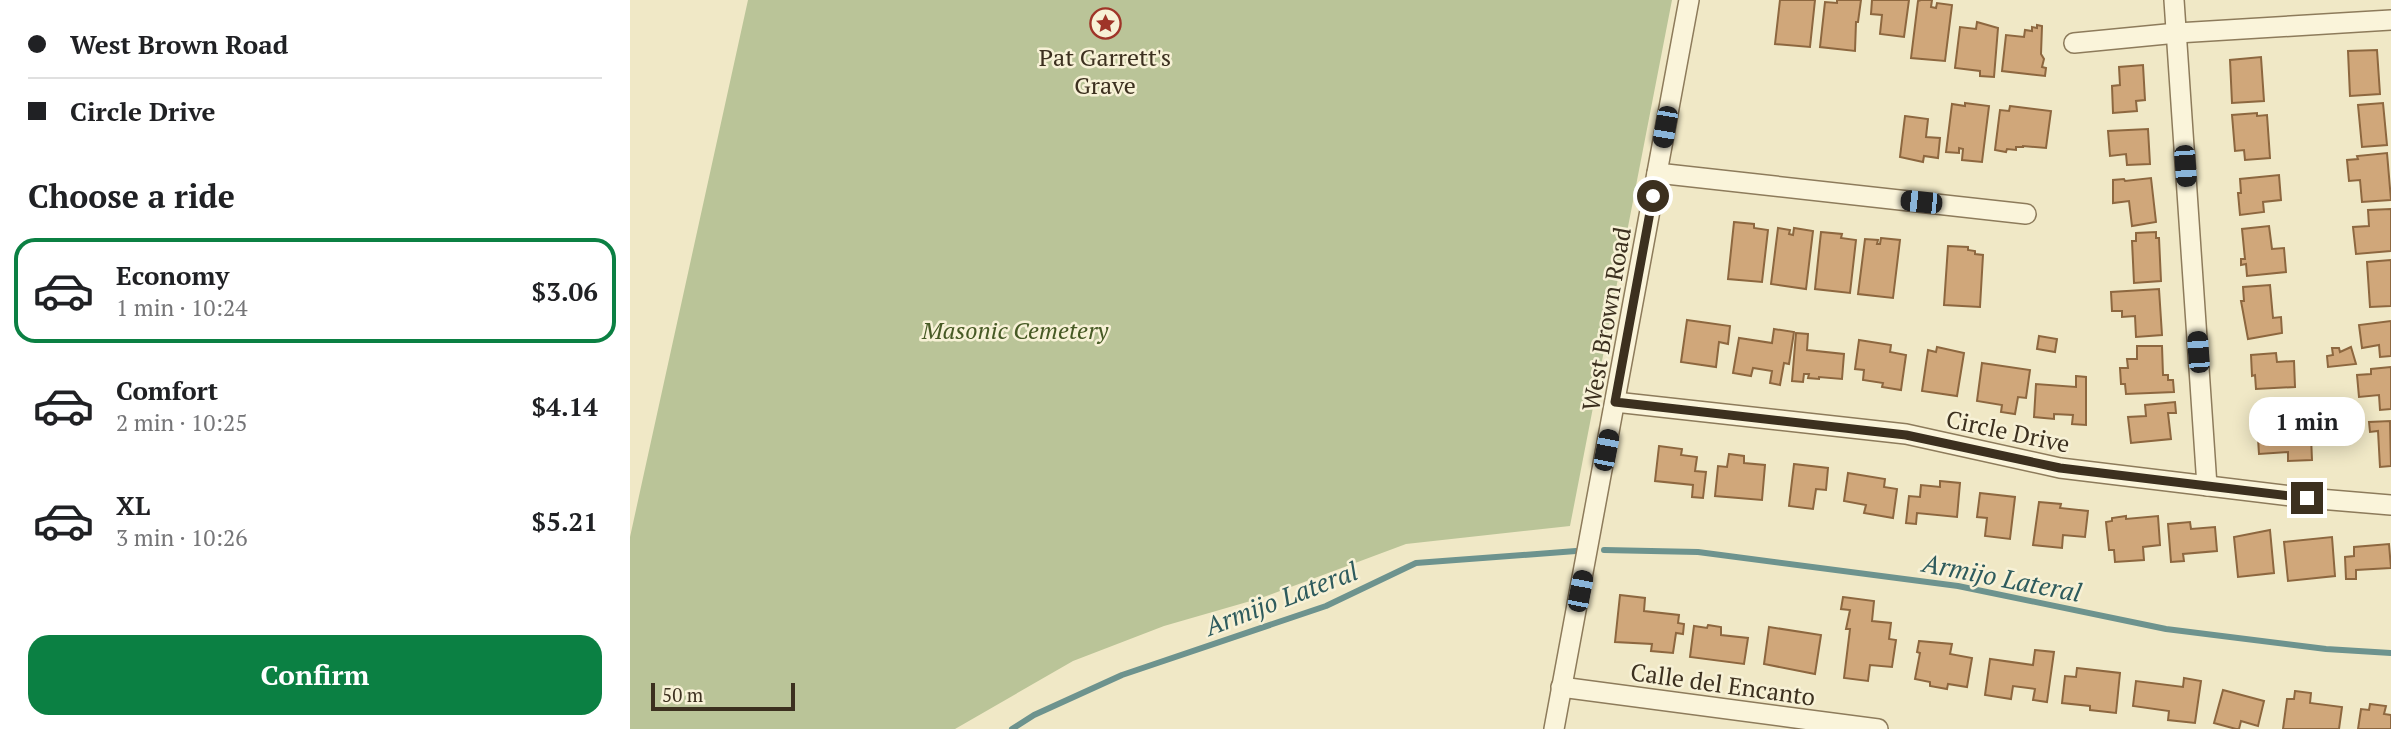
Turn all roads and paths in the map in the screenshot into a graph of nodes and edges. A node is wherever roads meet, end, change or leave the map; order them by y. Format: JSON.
{"nodes":[{"id":1,"x":1689,"y":0,"type":"edge"},
{"id":2,"x":2174,"y":0,"type":"edge"},
{"id":3,"x":2391,"y":20,"type":"edge"},
{"id":4,"x":2176,"y":33,"type":"junction"},
{"id":5,"x":2074,"y":43,"type":"dead end"},
{"id":6,"x":1657,"y":173,"type":"junction"},
{"id":7,"x":2026,"y":214,"type":"dead end"},
{"id":8,"x":1615,"y":402,"type":"junction"},
{"id":9,"x":2207,"y":486,"type":"junction"},
{"id":10,"x":2391,"y":505,"type":"edge"},
{"id":11,"x":1561,"y":687,"type":"junction"},
{"id":12,"x":1554,"y":729,"type":"edge"},
{"id":13,"x":1878,"y":729,"type":"edge"}],
"edges":[{"from":1,"to":6,"type":"street","name":"West Brown Road"},
{"from":2,"to":4,"type":"street"},
{"from":3,"to":4,"type":"street"},
{"from":4,"to":5,"type":"street"},
{"from":4,"to":9,"type":"street"},
{"from":6,"to":7,"type":"street"},
{"from":6,"to":8,"type":"street","name":"West Brown Road"},
{"from":8,"to":9,"type":"street","name":"Circle Drive"},
{"from":8,"to":11,"type":"street","name":"West Brown Road"},
{"from":9,"to":10,"type":"street","name":"Circle Drive"},
{"from":11,"to":12,"type":"street","name":"West Brown Road"},
{"from":11,"to":13,"type":"street","name":"Calle del Encanto"}]}
